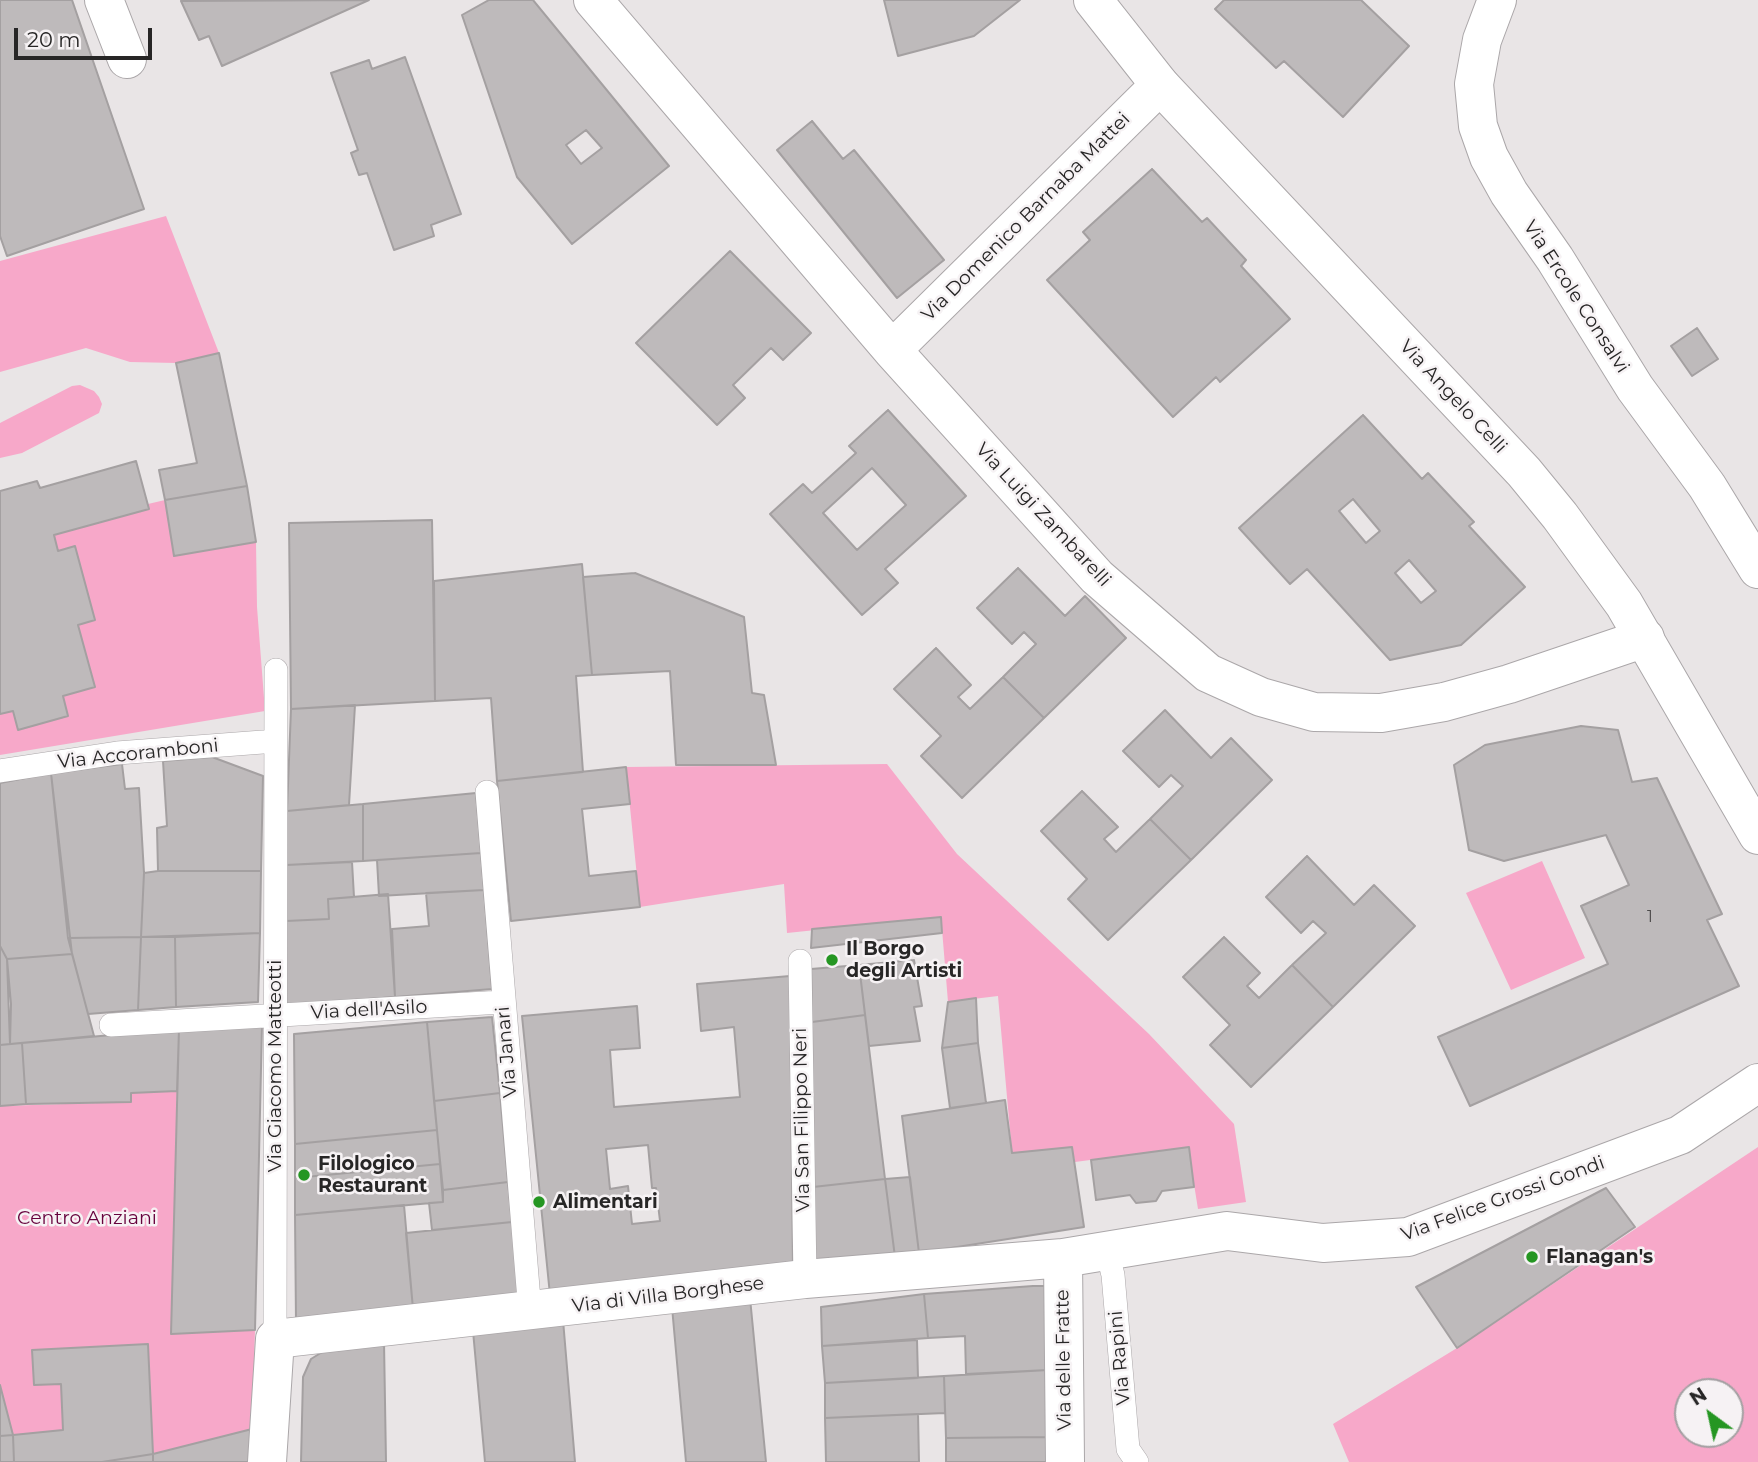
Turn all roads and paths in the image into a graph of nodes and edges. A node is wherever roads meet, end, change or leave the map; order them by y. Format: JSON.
{"nodes":[{"id":1,"x":104,"y":0,"type":"edge"},
{"id":2,"x":593,"y":0,"type":"edge"},
{"id":3,"x":1093,"y":0,"type":"edge"},
{"id":4,"x":1497,"y":0,"type":"edge"},
{"id":5,"x":127,"y":59,"type":"dead end"},
{"id":6,"x":1160,"y":85,"type":"junction"},
{"id":7,"x":892,"y":350,"type":"junction"},
{"id":8,"x":1758,"y":569,"type":"edge"},
{"id":9,"x":1645,"y":638,"type":"junction"},
{"id":10,"x":276,"y":670,"type":"dead end"},
{"id":11,"x":276,"y":741,"type":"junction"},
{"id":12,"x":0,"y":771,"type":"edge"},
{"id":13,"x":487,"y":792,"type":"dead end"},
{"id":14,"x":1758,"y":835,"type":"edge"},
{"id":15,"x":800,"y":961,"type":"dead end"},
{"id":16,"x":502,"y":1002,"type":"junction"},
{"id":17,"x":275,"y":1016,"type":"junction"},
{"id":18,"x":111,"y":1025,"type":"dead end"},
{"id":19,"x":1758,"y":1083,"type":"edge"},
{"id":20,"x":1107,"y":1251,"type":"junction"},
{"id":21,"x":1063,"y":1258,"type":"junction"},
{"id":22,"x":804,"y":1279,"type":"junction"},
{"id":23,"x":530,"y":1312,"type":"junction"},
{"id":24,"x":275,"y":1339,"type":"junction"},
{"id":25,"x":267,"y":1462,"type":"edge"},
{"id":26,"x":1065,"y":1462,"type":"edge"},
{"id":27,"x":1137,"y":1462,"type":"edge"}],
"edges":[{"from":1,"to":5,"type":"street"},
{"from":2,"to":7,"type":"street","name":"Via Luigi Zambarelli"},
{"from":3,"to":6,"type":"street","name":"Via Angelo Celli"},
{"from":4,"to":8,"type":"street","name":"Via Ercole Consalvi"},
{"from":6,"to":7,"type":"street","name":"Via Domenico Barnaba Mattei"},
{"from":6,"to":9,"type":"street","name":"Via Angelo Celli"},
{"from":7,"to":9,"type":"street","name":"Via Luigi Zambarelli"},
{"from":9,"to":14,"type":"street","name":"Via Angelo Celli"},
{"from":10,"to":11,"type":"lane","name":"Via Giacomo Matteotti"},
{"from":11,"to":12,"type":"lane","name":"Via Accoramboni"},
{"from":11,"to":17,"type":"lane","name":"Via Giacomo Matteotti"},
{"from":13,"to":16,"type":"lane","name":"Via Janari"},
{"from":15,"to":22,"type":"lane","name":"Via San Filippo Neri"},
{"from":16,"to":17,"type":"lane","name":"Via dell'Asilo"},
{"from":16,"to":23,"type":"lane","name":"Via Janari"},
{"from":17,"to":18,"type":"lane","name":"Via dell'Asilo"},
{"from":17,"to":24,"type":"lane","name":"Via Giacomo Matteotti"},
{"from":19,"to":20,"type":"street","name":"Via Felice Grossi Gondi"},
{"from":20,"to":21,"type":"street","name":"Via Felice Grossi Gondi"},
{"from":20,"to":27,"type":"lane","name":"Via Rapini"},
{"from":21,"to":22,"type":"street","name":"Via di Villa Borghese"},
{"from":21,"to":26,"type":"street","name":"Via delle Fratte"},
{"from":22,"to":23,"type":"street","name":"Via di Villa Borghese"},
{"from":23,"to":24,"type":"street","name":"Via di Villa Borghese"},
{"from":24,"to":25,"type":"street","name":"Via Giacomo Matteotti"}]}
